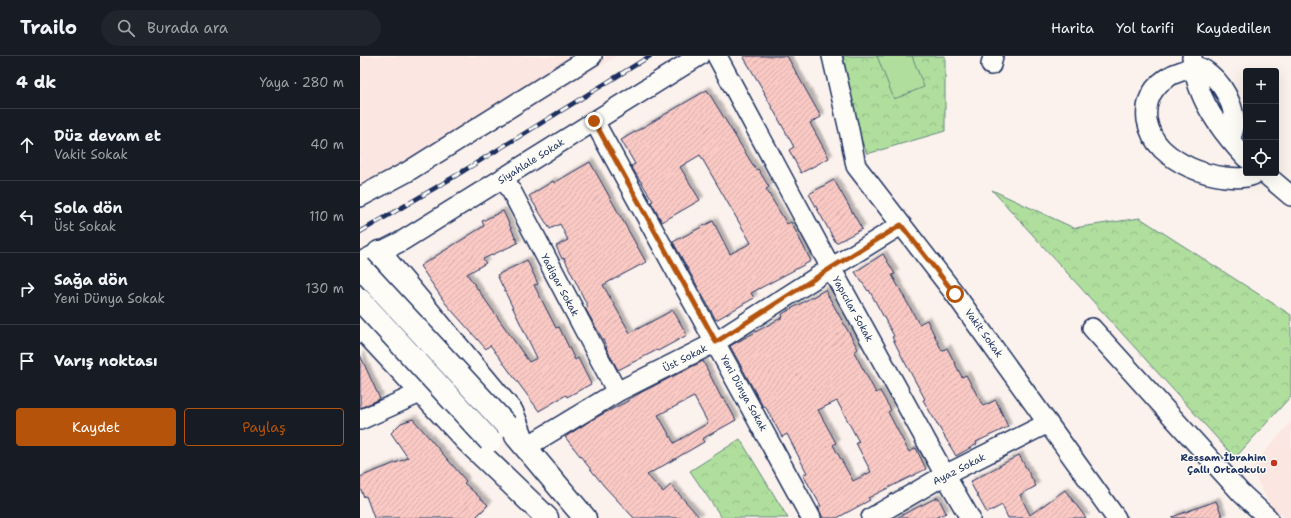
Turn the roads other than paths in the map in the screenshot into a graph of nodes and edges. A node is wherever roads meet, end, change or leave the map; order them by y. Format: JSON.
{"nodes":[{"id":1,"x":592,"y":56,"type":"edge"},
{"id":2,"x":699,"y":56,"type":"edge"},
{"id":3,"x":717,"y":56,"type":"edge"},
{"id":4,"x":832,"y":56,"type":"edge"},
{"id":5,"x":1193,"y":62,"type":"edge"},
{"id":6,"x":594,"y":121,"type":"junction"},
{"id":7,"x":1243,"y":154,"type":"edge"},
{"id":8,"x":1248,"y":176,"type":"edge"},
{"id":9,"x":1268,"y":176,"type":"edge"},
{"id":10,"x":504,"y":177,"type":"junction"},
{"id":11,"x":1291,"y":196,"type":"edge"},
{"id":12,"x":360,"y":197,"type":"edge"},
{"id":13,"x":901,"y":225,"type":"junction"},
{"id":14,"x":380,"y":252,"type":"junction"},
{"id":15,"x":360,"y":262,"type":"edge"},
{"id":16,"x":360,"y":267,"type":"edge"},
{"id":17,"x":831,"y":268,"type":"junction"},
{"id":18,"x":419,"y":298,"type":"junction"},
{"id":19,"x":360,"y":300,"type":"edge"},
{"id":20,"x":1092,"y":328,"type":"dead end"},
{"id":21,"x":367,"y":333,"type":"edge"},
{"id":22,"x":716,"y":342,"type":"junction"},
{"id":23,"x":422,"y":392,"type":"junction"},
{"id":24,"x":617,"y":392,"type":"junction"},
{"id":25,"x":360,"y":420,"type":"edge"},
{"id":26,"x":1048,"y":423,"type":"junction"},
{"id":27,"x":526,"y":447,"type":"junction"},
{"id":28,"x":945,"y":475,"type":"junction"},
{"id":29,"x":549,"y":518,"type":"edge"},
{"id":30,"x":585,"y":518,"type":"edge"},
{"id":31,"x":811,"y":518,"type":"edge"},
{"id":32,"x":871,"y":518,"type":"edge"},
{"id":33,"x":970,"y":518,"type":"edge"},
{"id":34,"x":1116,"y":518,"type":"edge"},
{"id":35,"x":1268,"y":518,"type":"edge"}],
"edges":[{"from":1,"to":12,"type":"street"},
{"from":2,"to":6,"type":"street","name":"Siyahlale Sokak"},
{"from":3,"to":17,"type":"street","name":"Yapıcılar Sokak"},
{"from":4,"to":13,"type":"street","name":"Vakit Sokak"},
{"from":5,"to":7,"type":"street"},
{"from":5,"to":8,"type":"street"},
{"from":6,"to":10,"type":"street","name":"Siyahlale Sokak"},
{"from":6,"to":22,"type":"street","name":"Yeni Dünya Sokak"},
{"from":9,"to":11,"type":"street"},
{"from":10,"to":14,"type":"street","name":"Siyahlale Sokak"},
{"from":10,"to":24,"type":"street","name":"Yadigar Sokak"},
{"from":13,"to":17,"type":"street","name":"Üst Sokak"},
{"from":13,"to":26,"type":"street","name":"Vakit Sokak"},
{"from":14,"to":15,"type":"street","name":"Siyahlale Sokak"},
{"from":14,"to":18,"type":"main road"},
{"from":16,"to":27,"type":"main road","bridge":true},
{"from":17,"to":22,"type":"street","name":"Üst Sokak"},
{"from":17,"to":28,"type":"street","name":"Yapıcılar Sokak"},
{"from":18,"to":21,"type":"main road"},
{"from":18,"to":27,"type":"main road"},
{"from":19,"to":29,"type":"main road","bridge":true},
{"from":20,"to":35,"type":"street"},
{"from":21,"to":23,"type":"main road"},
{"from":22,"to":24,"type":"street","name":"Üst Sokak"},
{"from":22,"to":31,"type":"street","name":"Yeni Dünya Sokak"},
{"from":23,"to":25,"type":"street"},
{"from":23,"to":29,"type":"main road"},
{"from":24,"to":27,"type":"street","name":"Üst Sokak"},
{"from":26,"to":28,"type":"street","name":"Ayaz Sokak"},
{"from":26,"to":34,"type":"street","name":"Vakit Sokak"},
{"from":27,"to":30,"type":"main road"},
{"from":28,"to":32,"type":"street","name":"Ayaz Sokak"},
{"from":28,"to":33,"type":"street","name":"Yapıcılar Sokak"}]}
